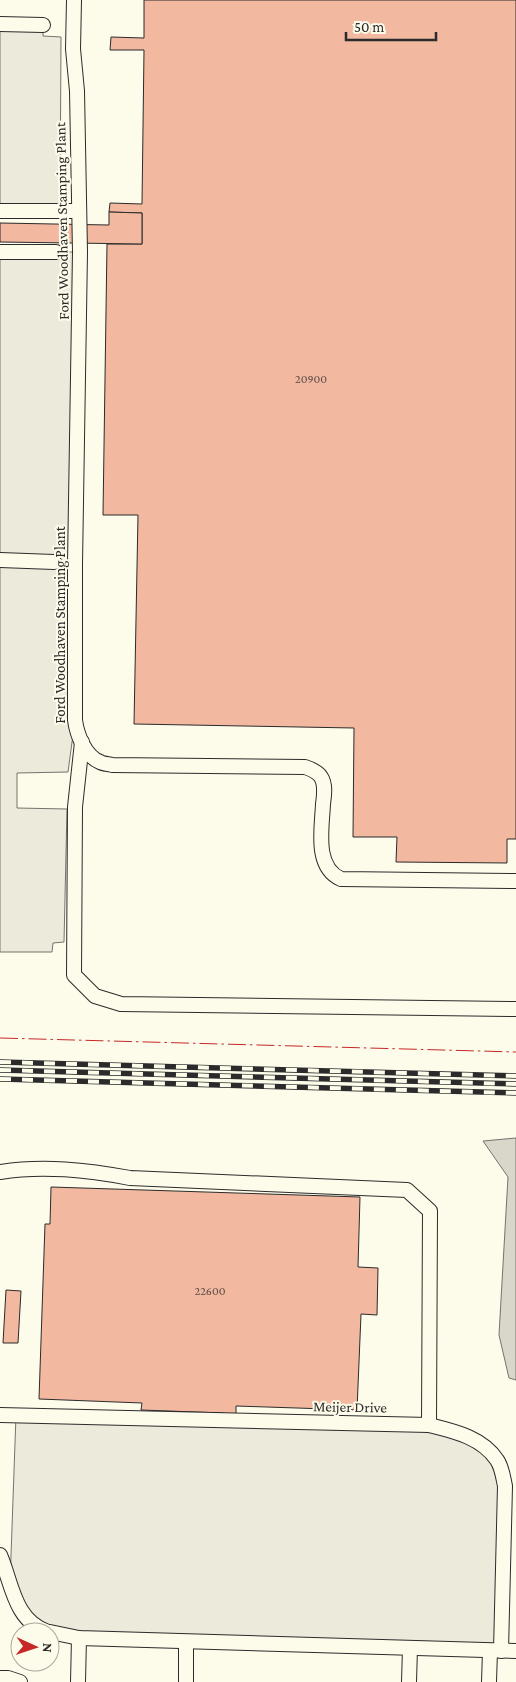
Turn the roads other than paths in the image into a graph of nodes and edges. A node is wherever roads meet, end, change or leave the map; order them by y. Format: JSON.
{"nodes":[{"id":1,"x":74,"y":0,"type":"edge"},
{"id":2,"x":0,"y":24,"type":"edge"},
{"id":3,"x":43,"y":25,"type":"dead end"},
{"id":4,"x":0,"y":211,"type":"edge"},
{"id":5,"x":79,"y":211,"type":"junction"},
{"id":6,"x":0,"y":252,"type":"edge"},
{"id":7,"x":56,"y":252,"type":"dead end"},
{"id":8,"x":0,"y":560,"type":"edge"},
{"id":9,"x":54,"y":562,"type":"dead end"},
{"id":10,"x":82,"y":742,"type":"junction"},
{"id":11,"x":516,"y":881,"type":"edge"},
{"id":12,"x":516,"y":1009,"type":"edge"},
{"id":13,"x":0,"y":1172,"type":"edge"},
{"id":14,"x":0,"y":1415,"type":"edge"},
{"id":15,"x":429,"y":1425,"type":"junction"},
{"id":16,"x":0,"y":1555,"type":"edge"},
{"id":17,"x":31,"y":1622,"type":"edge"},
{"id":18,"x":60,"y":1634,"type":"edge"},
{"id":19,"x":80,"y":1638,"type":"junction"},
{"id":20,"x":186,"y":1642,"type":"junction"},
{"id":21,"x":410,"y":1648,"type":"junction"},
{"id":22,"x":496,"y":1651,"type":"junction"},
{"id":23,"x":516,"y":1651,"type":"edge"},
{"id":24,"x":0,"y":1678,"type":"edge"},
{"id":25,"x":20,"y":1682,"type":"edge"},
{"id":26,"x":78,"y":1682,"type":"edge"},
{"id":27,"x":186,"y":1682,"type":"edge"},
{"id":28,"x":409,"y":1682,"type":"edge"},
{"id":29,"x":489,"y":1682,"type":"edge"}],
"edges":[{"from":1,"to":5,"type":"street","name":"Ford Woodhaven Stamping Plant"},
{"from":2,"to":3,"type":"street"},
{"from":4,"to":5,"type":"street"},
{"from":5,"to":10,"type":"street","name":"Ford Woodhaven Stamping Plant"},
{"from":6,"to":7,"type":"street","name":"Ford Woodhaven Stamping Plant"},
{"from":8,"to":9,"type":"street"},
{"from":10,"to":11,"type":"street","name":"Ford Woodhaven Stamping Plant"},
{"from":10,"to":12,"type":"street"},
{"from":13,"to":15,"type":"street"},
{"from":14,"to":15,"type":"street","name":"Meijer Drive"},
{"from":15,"to":22,"type":"street","name":"Meijer Drive"},
{"from":16,"to":17,"type":"street"},
{"from":18,"to":19,"type":"street"},
{"from":19,"to":20,"type":"street"},
{"from":19,"to":26,"type":"street"},
{"from":20,"to":21,"type":"street"},
{"from":20,"to":27,"type":"street"},
{"from":21,"to":22,"type":"street"},
{"from":21,"to":28,"type":"street"},
{"from":22,"to":23,"type":"street"},
{"from":22,"to":29,"type":"street","name":"Meijer Drive"},
{"from":24,"to":25,"type":"street"}]}
